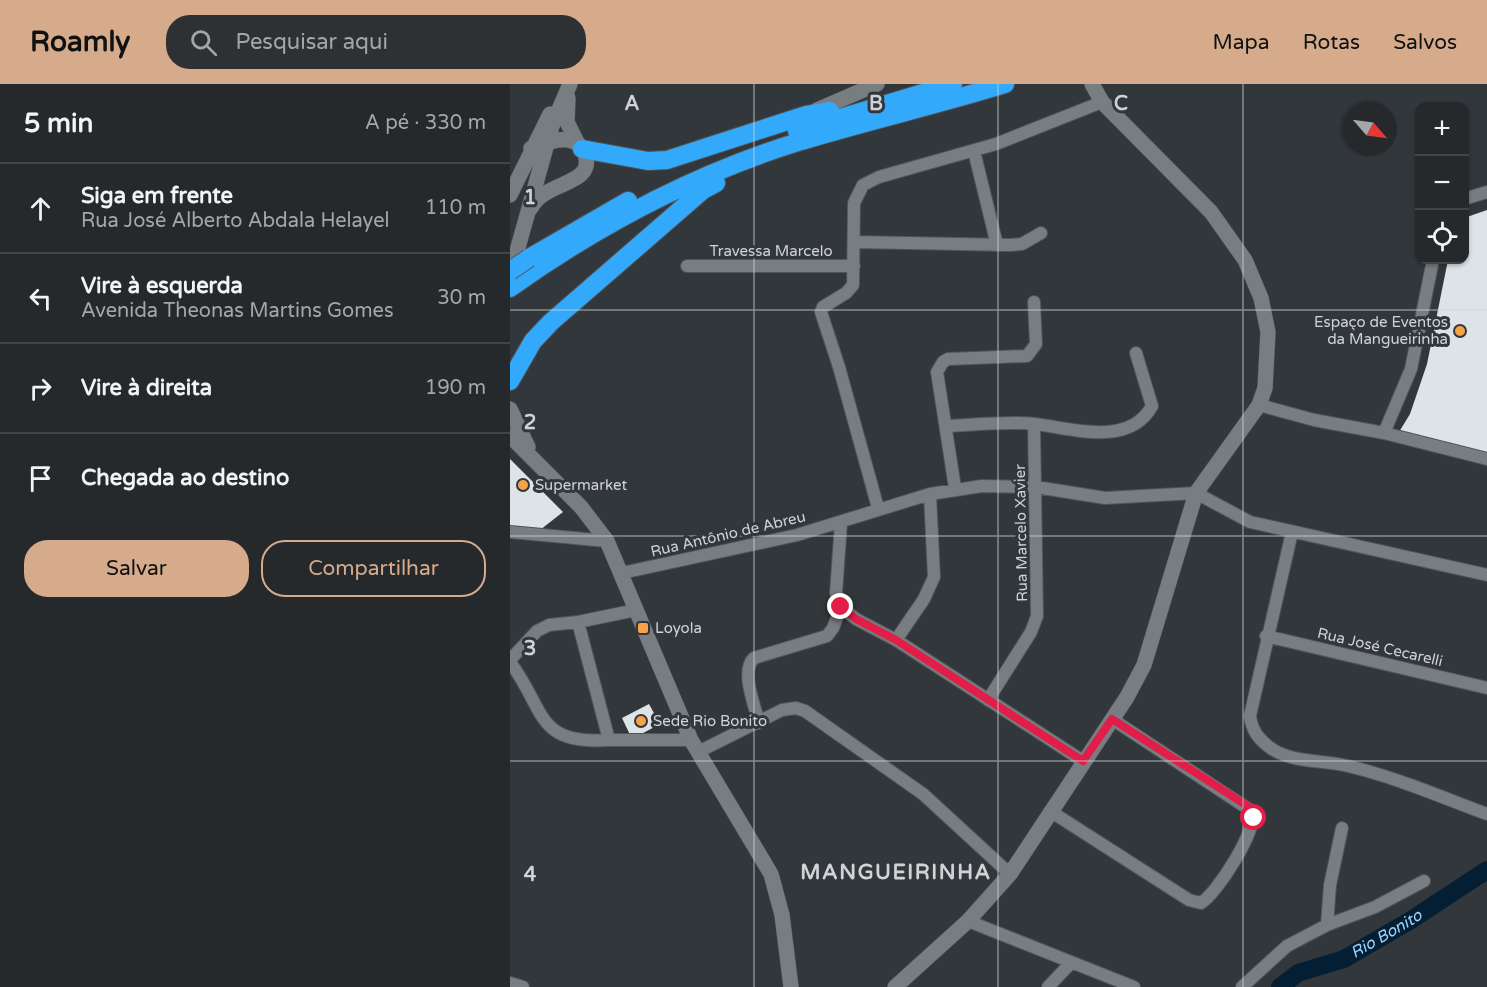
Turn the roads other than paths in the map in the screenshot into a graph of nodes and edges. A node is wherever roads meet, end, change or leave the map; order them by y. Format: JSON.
{"nodes":[{"id":1,"x":570,"y":84,"type":"edge"},
{"id":2,"x":877,"y":84,"type":"edge"},
{"id":3,"x":953,"y":84,"type":"edge"},
{"id":4,"x":1005,"y":84,"type":"edge"},
{"id":5,"x":1092,"y":84,"type":"edge"},
{"id":6,"x":1102,"y":102,"type":"junction"},
{"id":7,"x":882,"y":104,"type":"junction"},
{"id":8,"x":807,"y":115,"type":"junction"},
{"id":9,"x":548,"y":142,"type":"junction"},
{"id":10,"x":798,"y":142,"type":"junction"},
{"id":11,"x":580,"y":146,"type":"junction"},
{"id":12,"x":531,"y":148,"type":"junction"},
{"id":13,"x":974,"y":151,"type":"junction"},
{"id":14,"x":1487,"y":192,"type":"edge"},
{"id":15,"x":510,"y":195,"type":"edge"},
{"id":16,"x":1469,"y":197,"type":"edge"},
{"id":17,"x":521,"y":230,"type":"junction"},
{"id":18,"x":1041,"y":233,"type":"dead end"},
{"id":19,"x":855,"y":242,"type":"junction"},
{"id":20,"x":997,"y":245,"type":"junction"},
{"id":21,"x":1431,"y":264,"type":"edge"},
{"id":22,"x":687,"y":266,"type":"dead end"},
{"id":23,"x":854,"y":266,"type":"junction"},
{"id":24,"x":515,"y":275,"type":"edge"},
{"id":25,"x":510,"y":288,"type":"edge"},
{"id":26,"x":1034,"y":302,"type":"dead end"},
{"id":27,"x":1136,"y":353,"type":"dead end"},
{"id":28,"x":510,"y":381,"type":"edge"},
{"id":29,"x":1259,"y":405,"type":"junction"},
{"id":30,"x":510,"y":409,"type":"edge"},
{"id":31,"x":1034,"y":424,"type":"junction"},
{"id":32,"x":947,"y":426,"type":"junction"},
{"id":33,"x":1384,"y":433,"type":"junction"},
{"id":34,"x":510,"y":435,"type":"edge"},
{"id":35,"x":532,"y":455,"type":"junction"},
{"id":36,"x":1487,"y":459,"type":"edge"},
{"id":37,"x":1036,"y":487,"type":"junction"},
{"id":38,"x":955,"y":488,"type":"junction"},
{"id":39,"x":1196,"y":493,"type":"junction"},
{"id":40,"x":930,"y":494,"type":"junction"},
{"id":41,"x":878,"y":508,"type":"junction"},
{"id":42,"x":841,"y":523,"type":"junction"},
{"id":43,"x":510,"y":532,"type":"edge"},
{"id":44,"x":1292,"y":532,"type":"junction"},
{"id":45,"x":607,"y":541,"type":"junction"},
{"id":46,"x":622,"y":573,"type":"junction"},
{"id":47,"x":1487,"y":575,"type":"edge"},
{"id":48,"x":841,"y":607,"type":"junction"},
{"id":49,"x":636,"y":610,"type":"junction"},
{"id":50,"x":578,"y":621,"type":"junction"},
{"id":51,"x":1266,"y":636,"type":"junction"},
{"id":52,"x":896,"y":640,"type":"junction"},
{"id":53,"x":510,"y":661,"type":"edge"},
{"id":54,"x":1487,"y":688,"type":"edge"},
{"id":55,"x":988,"y":700,"type":"junction"},
{"id":56,"x":1112,"y":719,"type":"junction"},
{"id":57,"x":759,"y":723,"type":"junction"},
{"id":58,"x":609,"y":740,"type":"junction"},
{"id":59,"x":695,"y":746,"type":"junction"},
{"id":60,"x":1083,"y":761,"type":"junction"},
{"id":61,"x":1050,"y":810,"type":"junction"},
{"id":62,"x":1487,"y":814,"type":"edge"},
{"id":63,"x":1342,"y":828,"type":"dead end"},
{"id":64,"x":1010,"y":874,"type":"junction"},
{"id":65,"x":1424,"y":881,"type":"dead end"},
{"id":66,"x":968,"y":921,"type":"junction"},
{"id":67,"x":1327,"y":925,"type":"junction"},
{"id":68,"x":1070,"y":964,"type":"junction"},
{"id":69,"x":510,"y":983,"type":"edge"},
{"id":70,"x":523,"y":987,"type":"edge"},
{"id":71,"x":791,"y":987,"type":"edge"},
{"id":72,"x":895,"y":987,"type":"edge"},
{"id":73,"x":1048,"y":987,"type":"edge"},
{"id":74,"x":1134,"y":987,"type":"edge"},
{"id":75,"x":1242,"y":987,"type":"edge"}],
"edges":[{"from":1,"to":9,"type":"street"},
{"from":1,"to":11,"type":"street"},
{"from":1,"to":12,"type":"street"},
{"from":2,"to":8,"type":"street"},
{"from":3,"to":7,"type":"highway"},
{"from":4,"to":10,"type":"highway"},
{"from":5,"to":6,"type":"street"},
{"from":6,"to":13,"type":"street"},
{"from":6,"to":29,"type":"street"},
{"from":7,"to":8,"type":"highway"},
{"from":7,"to":24,"type":"highway","bridge":true},
{"from":8,"to":11,"type":"highway"},
{"from":9,"to":11,"type":"street"},
{"from":9,"to":12,"type":"street"},
{"from":9,"to":17,"type":"street"},
{"from":10,"to":24,"type":"highway"},
{"from":10,"to":28,"type":"highway"},
{"from":11,"to":17,"type":"street"},
{"from":12,"to":15,"type":"street"},
{"from":13,"to":19,"type":"street"},
{"from":13,"to":20,"type":"street"},
{"from":14,"to":16,"type":"street"},
{"from":17,"to":24,"type":"street"},
{"from":18,"to":20,"type":"street"},
{"from":19,"to":20,"type":"street"},
{"from":19,"to":23,"type":"street"},
{"from":21,"to":33,"type":"street"},
{"from":22,"to":23,"type":"street","name":"Travessa Marcelo"},
{"from":23,"to":41,"type":"street"},
{"from":24,"to":25,"type":"highway"},
{"from":26,"to":32,"type":"street"},
{"from":27,"to":31,"type":"street"},
{"from":29,"to":33,"type":"street"},
{"from":29,"to":39,"type":"street"},
{"from":30,"to":35,"type":"street"},
{"from":31,"to":32,"type":"street"},
{"from":31,"to":37,"type":"street","name":"Rua Marcelo Xavier"},
{"from":32,"to":38,"type":"street"},
{"from":33,"to":36,"type":"street"},
{"from":34,"to":35,"type":"street"},
{"from":35,"to":45,"type":"street"},
{"from":37,"to":38,"type":"street","name":"Rua Antônio de Abreu"},
{"from":37,"to":39,"type":"street","name":"Rua Antônio de Abreu"},
{"from":37,"to":55,"type":"street","name":"Rua Marcelo Xavier"},
{"from":38,"to":40,"type":"street","name":"Rua Antônio de Abreu"},
{"from":39,"to":44,"type":"street"},
{"from":39,"to":56,"type":"street"},
{"from":40,"to":41,"type":"street","name":"Rua Antônio de Abreu"},
{"from":40,"to":52,"type":"street"},
{"from":41,"to":42,"type":"street","name":"Rua Antônio de Abreu"},
{"from":42,"to":46,"type":"street","name":"Rua Antônio de Abreu"},
{"from":42,"to":48,"type":"street"},
{"from":43,"to":45,"type":"street"},
{"from":44,"to":47,"type":"street"},
{"from":44,"to":51,"type":"street"},
{"from":45,"to":46,"type":"street"},
{"from":46,"to":49,"type":"street"},
{"from":48,"to":52,"type":"street"},
{"from":48,"to":57,"type":"street"},
{"from":49,"to":50,"type":"street"},
{"from":49,"to":59,"type":"street"},
{"from":50,"to":53,"type":"street"},
{"from":50,"to":58,"type":"street"},
{"from":51,"to":54,"type":"street","name":"Rua José Cecarelli"},
{"from":51,"to":62,"type":"street"},
{"from":52,"to":55,"type":"street"},
{"from":53,"to":58,"type":"street"},
{"from":55,"to":60,"type":"street"},
{"from":56,"to":60,"type":"street"},
{"from":56,"to":61,"type":"street"},
{"from":57,"to":59,"type":"street"},
{"from":57,"to":64,"type":"street"},
{"from":58,"to":59,"type":"street"},
{"from":59,"to":71,"type":"street"},
{"from":60,"to":61,"type":"street"},
{"from":61,"to":64,"type":"street"},
{"from":63,"to":67,"type":"street"},
{"from":64,"to":66,"type":"street"},
{"from":65,"to":67,"type":"street"},
{"from":66,"to":68,"type":"street"},
{"from":66,"to":72,"type":"street"},
{"from":67,"to":75,"type":"street"},
{"from":68,"to":73,"type":"street"},
{"from":68,"to":74,"type":"street"},
{"from":69,"to":70,"type":"street"}]}
